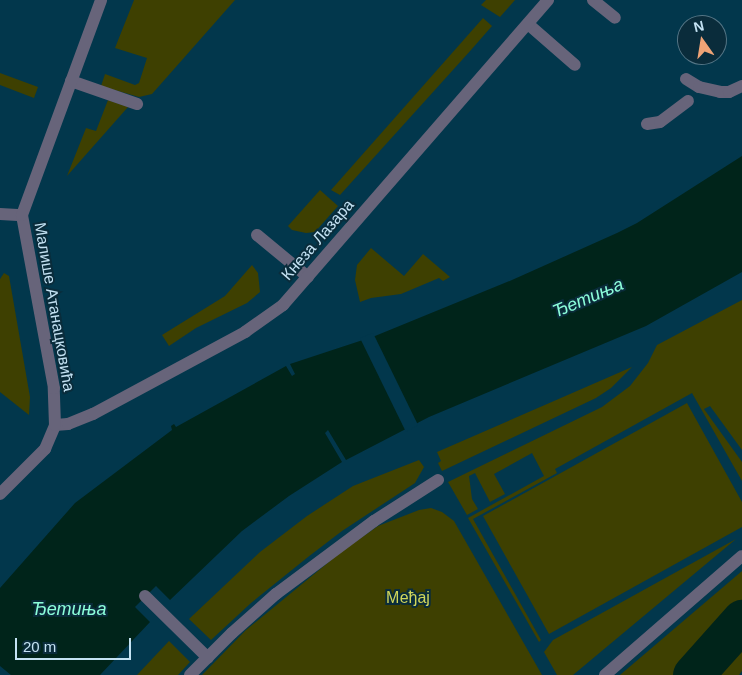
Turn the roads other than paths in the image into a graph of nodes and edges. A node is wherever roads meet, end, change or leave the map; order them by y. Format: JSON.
{"nodes":[{"id":1,"x":101,"y":0,"type":"edge"},
{"id":2,"x":548,"y":0,"type":"edge"},
{"id":3,"x":593,"y":0,"type":"edge"},
{"id":4,"x":615,"y":18,"type":"dead end"},
{"id":5,"x":528,"y":24,"type":"junction"},
{"id":6,"x":575,"y":65,"type":"dead end"},
{"id":7,"x":71,"y":80,"type":"junction"},
{"id":8,"x":686,"y":80,"type":"dead end"},
{"id":9,"x":742,"y":86,"type":"edge"},
{"id":10,"x":688,"y":101,"type":"dead end"},
{"id":11,"x":136,"y":104,"type":"dead end"},
{"id":12,"x":647,"y":124,"type":"dead end"},
{"id":13,"x":0,"y":214,"type":"edge"},
{"id":14,"x":22,"y":215,"type":"junction"},
{"id":15,"x":257,"y":235,"type":"dead end"},
{"id":16,"x":308,"y":277,"type":"junction"},
{"id":17,"x":55,"y":425,"type":"junction"},
{"id":18,"x":438,"y":480,"type":"dead end"},
{"id":19,"x":0,"y":494,"type":"edge"},
{"id":20,"x":742,"y":556,"type":"edge"},
{"id":21,"x":145,"y":596,"type":"dead end"},
{"id":22,"x":208,"y":658,"type":"junction"},
{"id":23,"x":190,"y":675,"type":"edge"},
{"id":24,"x":605,"y":675,"type":"edge"}],
"edges":[{"from":1,"to":7,"type":"street","name":"Малише Атанацковића"},
{"from":2,"to":5,"type":"street","name":"Кнеза Лазара"},
{"from":3,"to":4,"type":"street"},
{"from":5,"to":6,"type":"street"},
{"from":5,"to":16,"type":"street","name":"Кнеза Лазара"},
{"from":7,"to":11,"type":"street"},
{"from":7,"to":14,"type":"street","name":"Малише Атанацковића"},
{"from":8,"to":9,"type":"street"},
{"from":10,"to":12,"type":"street"},
{"from":13,"to":14,"type":"street"},
{"from":14,"to":17,"type":"street","name":"Малише Атанацковића"},
{"from":15,"to":16,"type":"street"},
{"from":16,"to":17,"type":"street","name":"Кнеза Лазара"},
{"from":17,"to":19,"type":"street"},
{"from":18,"to":22,"type":"street"},
{"from":20,"to":24,"type":"street"},
{"from":21,"to":22,"type":"street"},
{"from":22,"to":23,"type":"street"}]}
